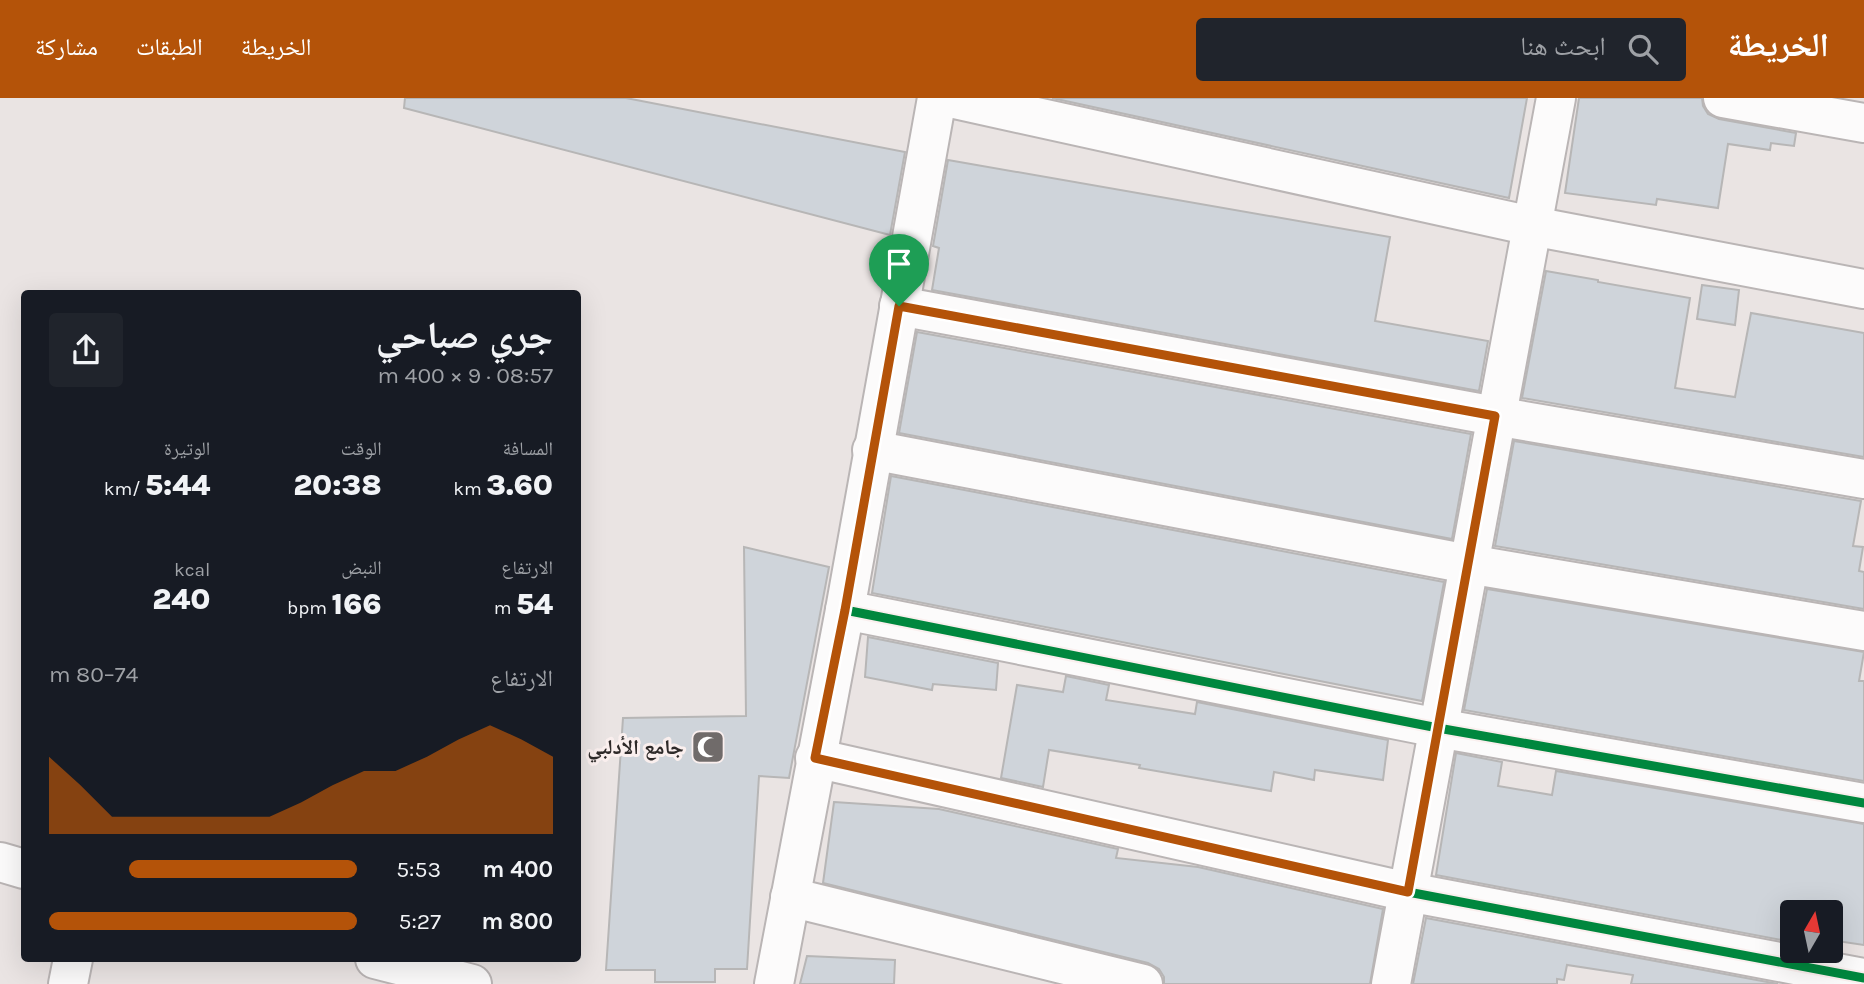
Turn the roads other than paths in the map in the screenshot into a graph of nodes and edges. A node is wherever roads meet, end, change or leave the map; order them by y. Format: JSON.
{"nodes":[{"id":1,"x":937,"y":98,"type":"edge"},
{"id":2,"x":950,"y":98,"type":"edge"},
{"id":3,"x":1556,"y":98,"type":"edge"},
{"id":4,"x":1723,"y":98,"type":"edge"},
{"id":5,"x":1864,"y":123,"type":"edge"},
{"id":6,"x":1532,"y":226,"type":"junction"},
{"id":7,"x":1864,"y":289,"type":"edge"},
{"id":8,"x":899,"y":306,"type":"junction"},
{"id":9,"x":1495,"y":416,"type":"junction"},
{"id":10,"x":872,"y":450,"type":"junction"},
{"id":11,"x":1864,"y":479,"type":"edge"},
{"id":12,"x":1468,"y":564,"type":"junction"},
{"id":13,"x":845,"y":610,"type":"junction"},
{"id":14,"x":1864,"y":631,"type":"edge"},
{"id":15,"x":1438,"y":728,"type":"junction"},
{"id":16,"x":815,"y":758,"type":"junction"},
{"id":17,"x":1864,"y":803,"type":"edge"},
{"id":18,"x":0,"y":862,"type":"edge"},
{"id":19,"x":21,"y":868,"type":"edge"},
{"id":20,"x":1408,"y":892,"type":"junction"},
{"id":21,"x":790,"y":897,"type":"junction"},
{"id":22,"x":73,"y":962,"type":"edge"},
{"id":23,"x":387,"y":962,"type":"edge"},
{"id":24,"x":1864,"y":978,"type":"edge"},
{"id":25,"x":68,"y":984,"type":"edge"},
{"id":26,"x":472,"y":984,"type":"edge"},
{"id":27,"x":774,"y":984,"type":"edge"},
{"id":28,"x":1143,"y":984,"type":"edge"},
{"id":29,"x":1391,"y":984,"type":"edge"}],
"edges":[{"from":1,"to":8,"type":"street"},
{"from":2,"to":6,"type":"street"},
{"from":3,"to":6,"type":"street"},
{"from":4,"to":5,"type":"street"},
{"from":6,"to":7,"type":"street"},
{"from":6,"to":9,"type":"street"},
{"from":8,"to":9,"type":"street"},
{"from":8,"to":10,"type":"street"},
{"from":9,"to":11,"type":"street"},
{"from":9,"to":12,"type":"street"},
{"from":10,"to":12,"type":"street"},
{"from":10,"to":13,"type":"street"},
{"from":12,"to":14,"type":"street"},
{"from":12,"to":15,"type":"street"},
{"from":13,"to":15,"type":"street"},
{"from":13,"to":16,"type":"street"},
{"from":15,"to":17,"type":"street"},
{"from":15,"to":20,"type":"street"},
{"from":16,"to":20,"type":"street"},
{"from":16,"to":21,"type":"street"},
{"from":18,"to":19,"type":"street"},
{"from":20,"to":24,"type":"street"},
{"from":20,"to":29,"type":"street"},
{"from":21,"to":27,"type":"street"},
{"from":21,"to":28,"type":"street"},
{"from":22,"to":25,"type":"street"},
{"from":23,"to":26,"type":"street"}]}
